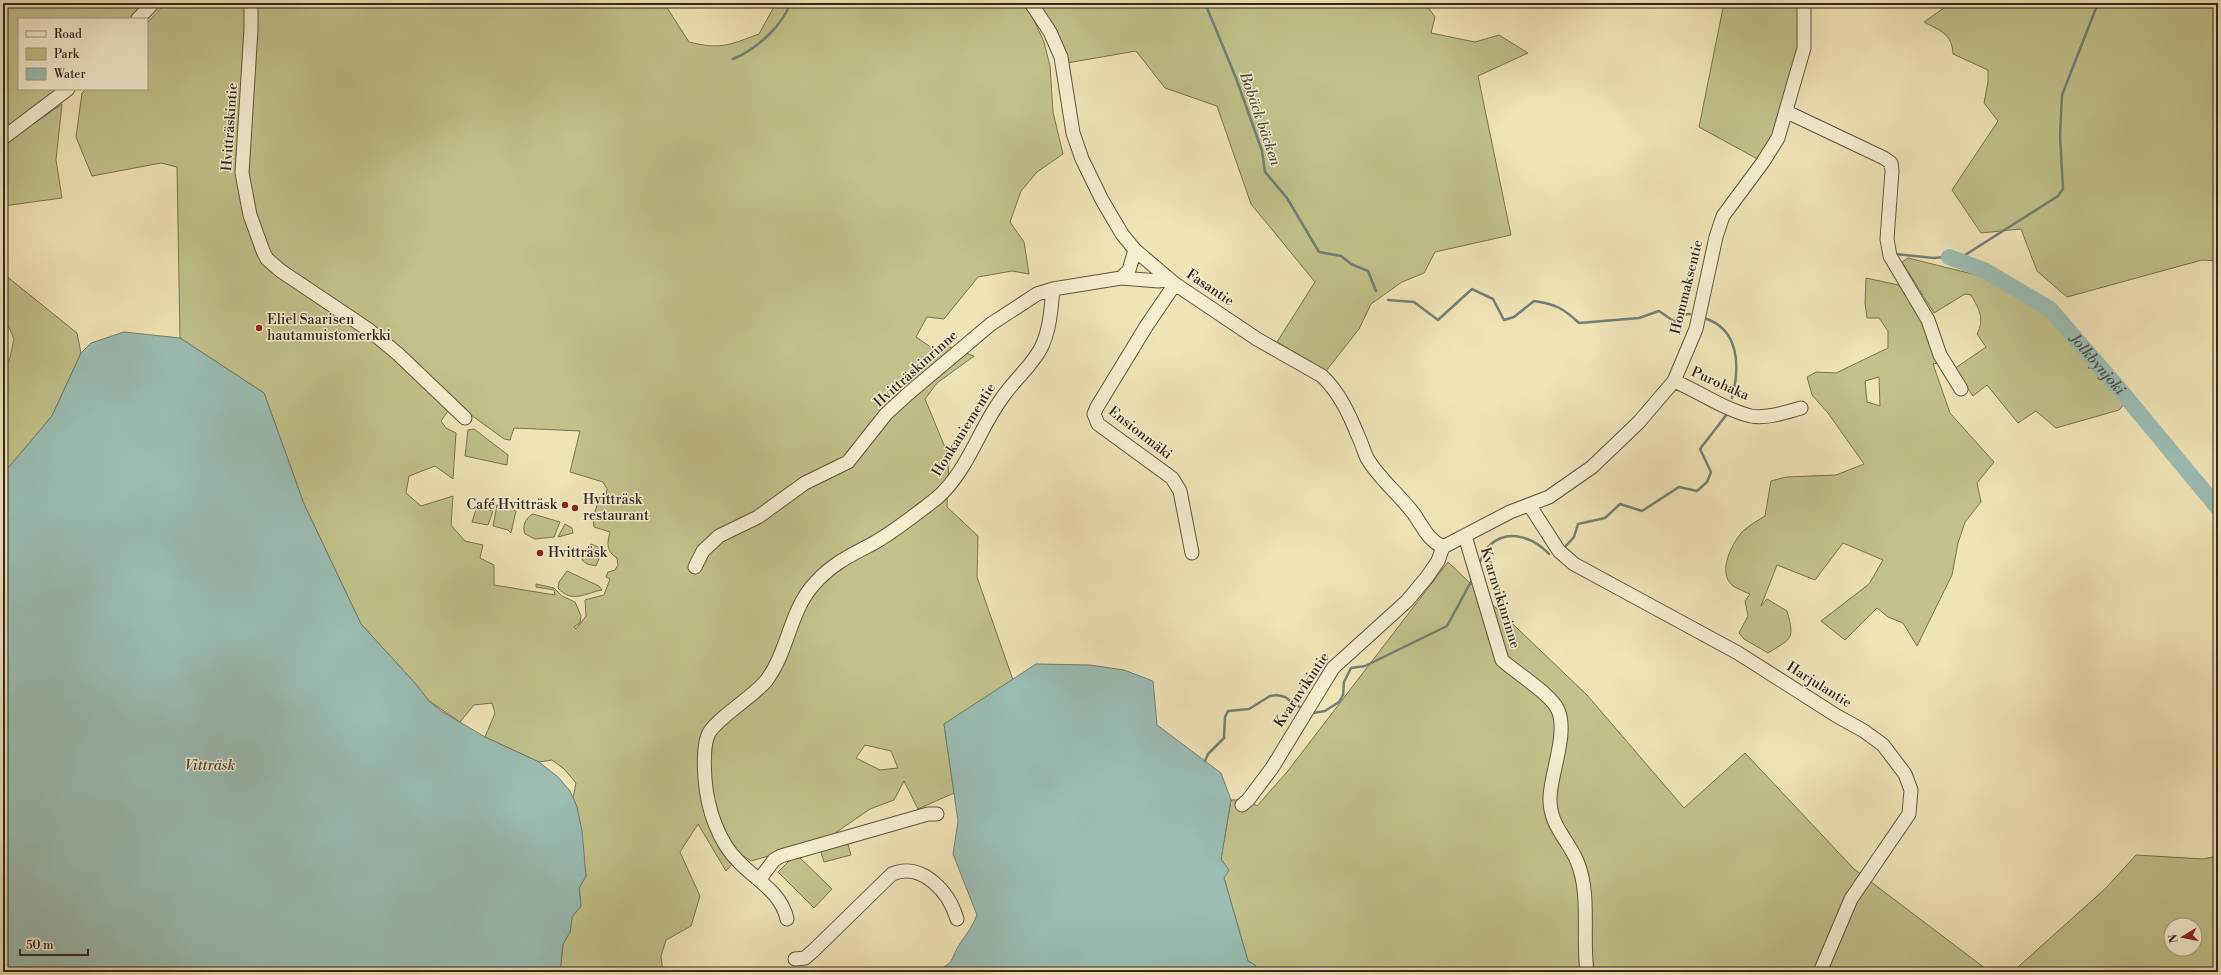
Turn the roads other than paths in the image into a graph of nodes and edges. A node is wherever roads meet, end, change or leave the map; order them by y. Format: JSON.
{"nodes":[{"id":1,"x":153,"y":3,"type":"edge"},
{"id":2,"x":251,"y":3,"type":"edge"},
{"id":3,"x":1031,"y":3,"type":"edge"},
{"id":4,"x":1804,"y":3,"type":"edge"},
{"id":5,"x":139,"y":18,"type":"edge"},
{"id":6,"x":67,"y":90,"type":"edge"},
{"id":7,"x":1787,"y":112,"type":"junction"},
{"id":8,"x":3,"y":138,"type":"edge"},
{"id":9,"x":1134,"y":250,"type":"junction"},
{"id":10,"x":1121,"y":278,"type":"junction"},
{"id":11,"x":1172,"y":282,"type":"junction"},
{"id":12,"x":1053,"y":289,"type":"junction"},
{"id":13,"x":1674,"y":381,"type":"junction"},
{"id":14,"x":1961,"y":389,"type":"dead end"},
{"id":15,"x":1801,"y":408,"type":"dead end"},
{"id":16,"x":465,"y":418,"type":"dead end"},
{"id":17,"x":1530,"y":506,"type":"junction"},
{"id":18,"x":1465,"y":536,"type":"junction"},
{"id":19,"x":1443,"y":547,"type":"junction"},
{"id":20,"x":1192,"y":553,"type":"dead end"},
{"id":21,"x":695,"y":567,"type":"dead end"},
{"id":22,"x":1242,"y":805,"type":"dead end"},
{"id":23,"x":937,"y":814,"type":"dead end"},
{"id":24,"x":759,"y":880,"type":"junction"},
{"id":25,"x":787,"y":919,"type":"dead end"},
{"id":26,"x":957,"y":919,"type":"dead end"},
{"id":27,"x":795,"y":959,"type":"dead end"},
{"id":28,"x":1587,"y":972,"type":"edge"},
{"id":29,"x":1820,"y":972,"type":"edge"}],
"edges":[{"from":1,"to":5,"type":"street"},
{"from":2,"to":16,"type":"street","name":"Hvitträskintie"},
{"from":3,"to":9,"type":"street","name":"Fasantie"},
{"from":4,"to":7,"type":"street","name":"Hommaksentie"},
{"from":6,"to":8,"type":"street"},
{"from":7,"to":13,"type":"street","name":"Hommaksentie"},
{"from":7,"to":14,"type":"street"},
{"from":9,"to":10,"type":"street"},
{"from":9,"to":11,"type":"street","name":"Fasantie"},
{"from":10,"to":11,"type":"street"},
{"from":10,"to":12,"type":"street"},
{"from":11,"to":19,"type":"street","name":"Fasantie"},
{"from":11,"to":20,"type":"street","name":"Ensionmäki"},
{"from":12,"to":21,"type":"street","name":"Hvitträskinrinne"},
{"from":12,"to":24,"type":"street","name":"Honkaniementie"},
{"from":13,"to":15,"type":"street","name":"Purohaka"},
{"from":13,"to":17,"type":"street","name":"Hommaksentie"},
{"from":17,"to":18,"type":"street","name":"Hommaksentie"},
{"from":17,"to":29,"type":"street","name":"Harjulantie"},
{"from":18,"to":19,"type":"street","name":"Hommaksentie"},
{"from":18,"to":28,"type":"street","name":"Kvarnvikinrinne"},
{"from":19,"to":22,"type":"street","name":"Kvarnvikintie"},
{"from":23,"to":24,"type":"street"},
{"from":24,"to":25,"type":"street","name":"Honkaniementie"},
{"from":26,"to":27,"type":"street"}]}
